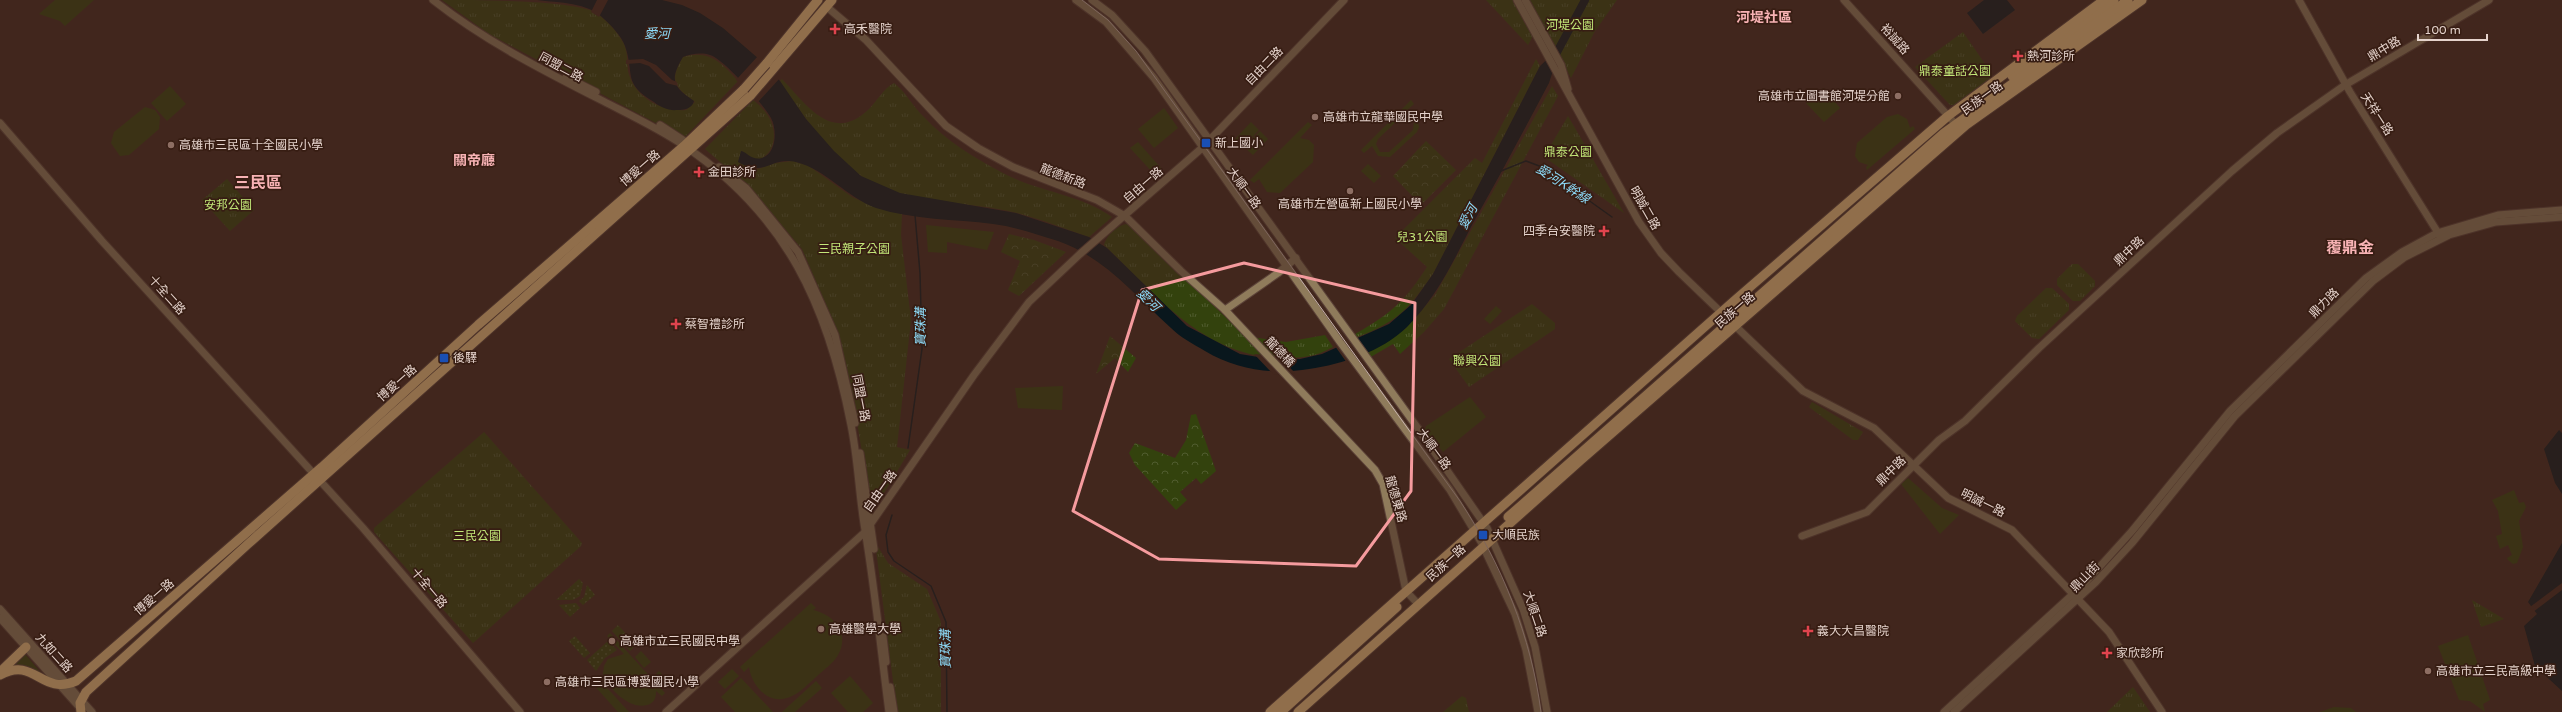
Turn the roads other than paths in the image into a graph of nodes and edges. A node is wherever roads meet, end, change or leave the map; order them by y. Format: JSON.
{"nodes":[{"id":1,"x":433,"y":0,"type":"edge"},
{"id":2,"x":441,"y":0,"type":"edge"},
{"id":3,"x":818,"y":0,"type":"edge"},
{"id":4,"x":1076,"y":0,"type":"edge"},
{"id":5,"x":1092,"y":0,"type":"edge"},
{"id":6,"x":1344,"y":0,"type":"edge"},
{"id":7,"x":1517,"y":0,"type":"edge"},
{"id":8,"x":1525,"y":0,"type":"edge"},
{"id":9,"x":1844,"y":0,"type":"edge"},
{"id":10,"x":2104,"y":0,"type":"edge"},
{"id":11,"x":2114,"y":0,"type":"edge"},
{"id":12,"x":2128,"y":0,"type":"edge"},
{"id":13,"x":2142,"y":0,"type":"edge"},
{"id":14,"x":2299,"y":0,"type":"edge"},
{"id":15,"x":2489,"y":0,"type":"edge"},
{"id":16,"x":829,"y":3,"type":"edge"},
{"id":17,"x":1545,"y":44,"type":"junction"},
{"id":18,"x":769,"y":67,"type":"junction"},
{"id":19,"x":2345,"y":85,"type":"junction"},
{"id":20,"x":1568,"y":93,"type":"junction"},
{"id":21,"x":1954,"y":122,"type":"junction"},
{"id":22,"x":0,"y":123,"type":"edge"},
{"id":23,"x":1210,"y":140,"type":"junction"},
{"id":24,"x":689,"y":146,"type":"junction"},
{"id":25,"x":1202,"y":148,"type":"junction"},
{"id":26,"x":2562,"y":210,"type":"edge"},
{"id":27,"x":1125,"y":216,"type":"junction"},
{"id":28,"x":2562,"y":217,"type":"edge"},
{"id":29,"x":2439,"y":235,"type":"junction"},
{"id":30,"x":1296,"y":258,"type":"junction"},
{"id":31,"x":1286,"y":265,"type":"junction"},
{"id":32,"x":1781,"y":272,"type":"junction"},
{"id":33,"x":1225,"y":310,"type":"junction"},
{"id":34,"x":1728,"y":318,"type":"junction"},
{"id":35,"x":1291,"y":380,"type":"joint"},
{"id":36,"x":1914,"y":464,"type":"junction"},
{"id":37,"x":316,"y":477,"type":"junction"},
{"id":38,"x":2158,"y":503,"type":"joint"},
{"id":39,"x":871,"y":524,"type":"junction"},
{"id":40,"x":1488,"y":531,"type":"junction"},
{"id":41,"x":865,"y":532,"type":"junction"},
{"id":42,"x":1802,"y":536,"type":"dead end"},
{"id":43,"x":1479,"y":539,"type":"junction"},
{"id":44,"x":2076,"y":597,"type":"junction"},
{"id":45,"x":1412,"y":598,"type":"junction"},
{"id":46,"x":0,"y":609,"type":"edge"},
{"id":47,"x":0,"y":618,"type":"edge"},
{"id":48,"x":26,"y":647,"type":"junction"},
{"id":49,"x":1354,"y":650,"type":"junction"},
{"id":50,"x":2015,"y":653,"type":"junction"},
{"id":51,"x":0,"y":672,"type":"edge"},
{"id":52,"x":0,"y":675,"type":"edge"},
{"id":53,"x":64,"y":685,"type":"junction"},
{"id":54,"x":81,"y":708,"type":"edge"},
{"id":55,"x":92,"y":712,"type":"edge"},
{"id":56,"x":520,"y":712,"type":"edge"},
{"id":57,"x":666,"y":712,"type":"edge"},
{"id":58,"x":889,"y":712,"type":"edge"},
{"id":59,"x":894,"y":712,"type":"edge"},
{"id":60,"x":1270,"y":712,"type":"edge"},
{"id":61,"x":1281,"y":712,"type":"edge"},
{"id":62,"x":1289,"y":712,"type":"edge"},
{"id":63,"x":1298,"y":712,"type":"edge"},
{"id":64,"x":1538,"y":712,"type":"edge"},
{"id":65,"x":1547,"y":712,"type":"edge"},
{"id":66,"x":1944,"y":712,"type":"edge"},
{"id":67,"x":1954,"y":712,"type":"edge"},
{"id":68,"x":2162,"y":712,"type":"edge"}],
"edges":[{"from":1,"to":24,"type":"street","name":"同盟二路"},
{"from":2,"to":24,"type":"street","name":"同盟二路"},
{"from":3,"to":18,"type":"main road"},
{"from":4,"to":25,"type":"street","name":"大順一路"},
{"from":5,"to":23,"type":"street","name":"大順一路"},
{"from":6,"to":23,"type":"street","name":"自由二路"},
{"from":7,"to":17,"type":"street"},
{"from":8,"to":17,"type":"street"},
{"from":9,"to":21,"type":"street","name":"裕誠路"},
{"from":10,"to":21,"type":"main road","name":"民族一路"},
{"from":11,"to":21,"type":"main road","name":"民族一路"},
{"from":12,"to":21,"type":"main road","name":"民族一路"},
{"from":13,"to":21,"type":"main road","name":"民族一路"},
{"from":14,"to":19,"type":"street","name":"天祥一路"},
{"from":15,"to":19,"type":"street","name":"鼎中路"},
{"from":16,"to":18,"type":"main road"},
{"from":16,"to":27,"type":"street","name":"龍德新路"},
{"from":17,"to":20,"type":"street","name":"明誠二路"},
{"from":17,"to":20,"type":"street","name":"明誠二路"},
{"from":18,"to":24,"type":"main road","name":"博愛一路","bridge":true},
{"from":19,"to":29,"type":"street","name":"天祥一路"},
{"from":19,"to":36,"type":"street","name":"鼎中路"},
{"from":20,"to":34,"type":"street","name":"明誠二路"},
{"from":21,"to":32,"type":"main road","name":"民族一路"},
{"from":22,"to":37,"type":"street","name":"十全二路"},
{"from":23,"to":25,"type":"street","name":"自由二路"},
{"from":23,"to":30,"type":"street","name":"大順一路"},
{"from":24,"to":37,"type":"main road","name":"博愛一路"},
{"from":24,"to":39,"type":"street","name":"同盟一路"},
{"from":24,"to":41,"type":"street","name":"同盟一路"},
{"from":25,"to":27,"type":"street","name":"自由一路"},
{"from":25,"to":31,"type":"street","name":"大順一路"},
{"from":26,"to":29,"type":"street","name":"鼎力路"},
{"from":27,"to":33,"type":"street","name":"龍德新路"},
{"from":27,"to":39,"type":"street","name":"自由一路"},
{"from":28,"to":29,"type":"street","name":"鼎力路"},
{"from":29,"to":38,"type":"street","name":"鼎力路"},
{"from":30,"to":31,"type":"street"},
{"from":30,"to":40,"type":"street","name":"大順一路"},
{"from":31,"to":33,"type":"street"},
{"from":31,"to":43,"type":"street","name":"大順一路"},
{"from":32,"to":34,"type":"main road","name":"民族一路"},
{"from":32,"to":34,"type":"main road","name":"民族一路"},
{"from":33,"to":35,"type":"street","name":"龍德橋"},
{"from":34,"to":36,"type":"street","name":"明誠一路"},
{"from":34,"to":40,"type":"main road","name":"民族一路"},
{"from":34,"to":40,"type":"main road","name":"民族一路"},
{"from":35,"to":45,"type":"street","name":"龍德東路"},
{"from":36,"to":42,"type":"street","name":"鼎中路"},
{"from":36,"to":44,"type":"street","name":"明誠一路"},
{"from":37,"to":53,"type":"main road","name":"博愛一路"},
{"from":37,"to":54,"type":"main road","name":"博愛一路"},
{"from":37,"to":56,"type":"street","name":"十全一路"},
{"from":38,"to":44,"type":"street","name":"鼎山街"},
{"from":39,"to":41,"type":"street","name":"自由一路"},
{"from":39,"to":59,"type":"street","name":"同盟一路"},
{"from":40,"to":43,"type":"main road","name":"民族一路"},
{"from":40,"to":65,"type":"street","name":"大順二路"},
{"from":41,"to":57,"type":"street","name":"自由一路"},
{"from":41,"to":58,"type":"street","name":"同盟一路"},
{"from":43,"to":45,"type":"main road","name":"民族一路"},
{"from":43,"to":64,"type":"street","name":"大順二路"},
{"from":44,"to":50,"type":"street","name":"鼎山街"},
{"from":44,"to":68,"type":"street","name":"明誠一路"},
{"from":45,"to":49,"type":"main road","name":"民族一路"},
{"from":45,"to":49,"type":"main road","name":"民族一路"},
{"from":46,"to":53,"type":"street","name":"九如二路"},
{"from":47,"to":48,"type":"street","name":"九如二路"},
{"from":48,"to":51,"type":"main road"},
{"from":48,"to":53,"type":"street","name":"九如二路"},
{"from":49,"to":60,"type":"main road","name":"民族一路"},
{"from":49,"to":61,"type":"main road","name":"民族一路"},
{"from":49,"to":62,"type":"main road","name":"民族一路"},
{"from":49,"to":63,"type":"main road","name":"民族一路"},
{"from":50,"to":66,"type":"street","name":"鼎山街"},
{"from":50,"to":67,"type":"street","name":"鼎山街"},
{"from":52,"to":53,"type":"main road"},
{"from":53,"to":54,"type":"street","name":"九如二路"},
{"from":54,"to":55,"type":"street","name":"九如二路"}]}
